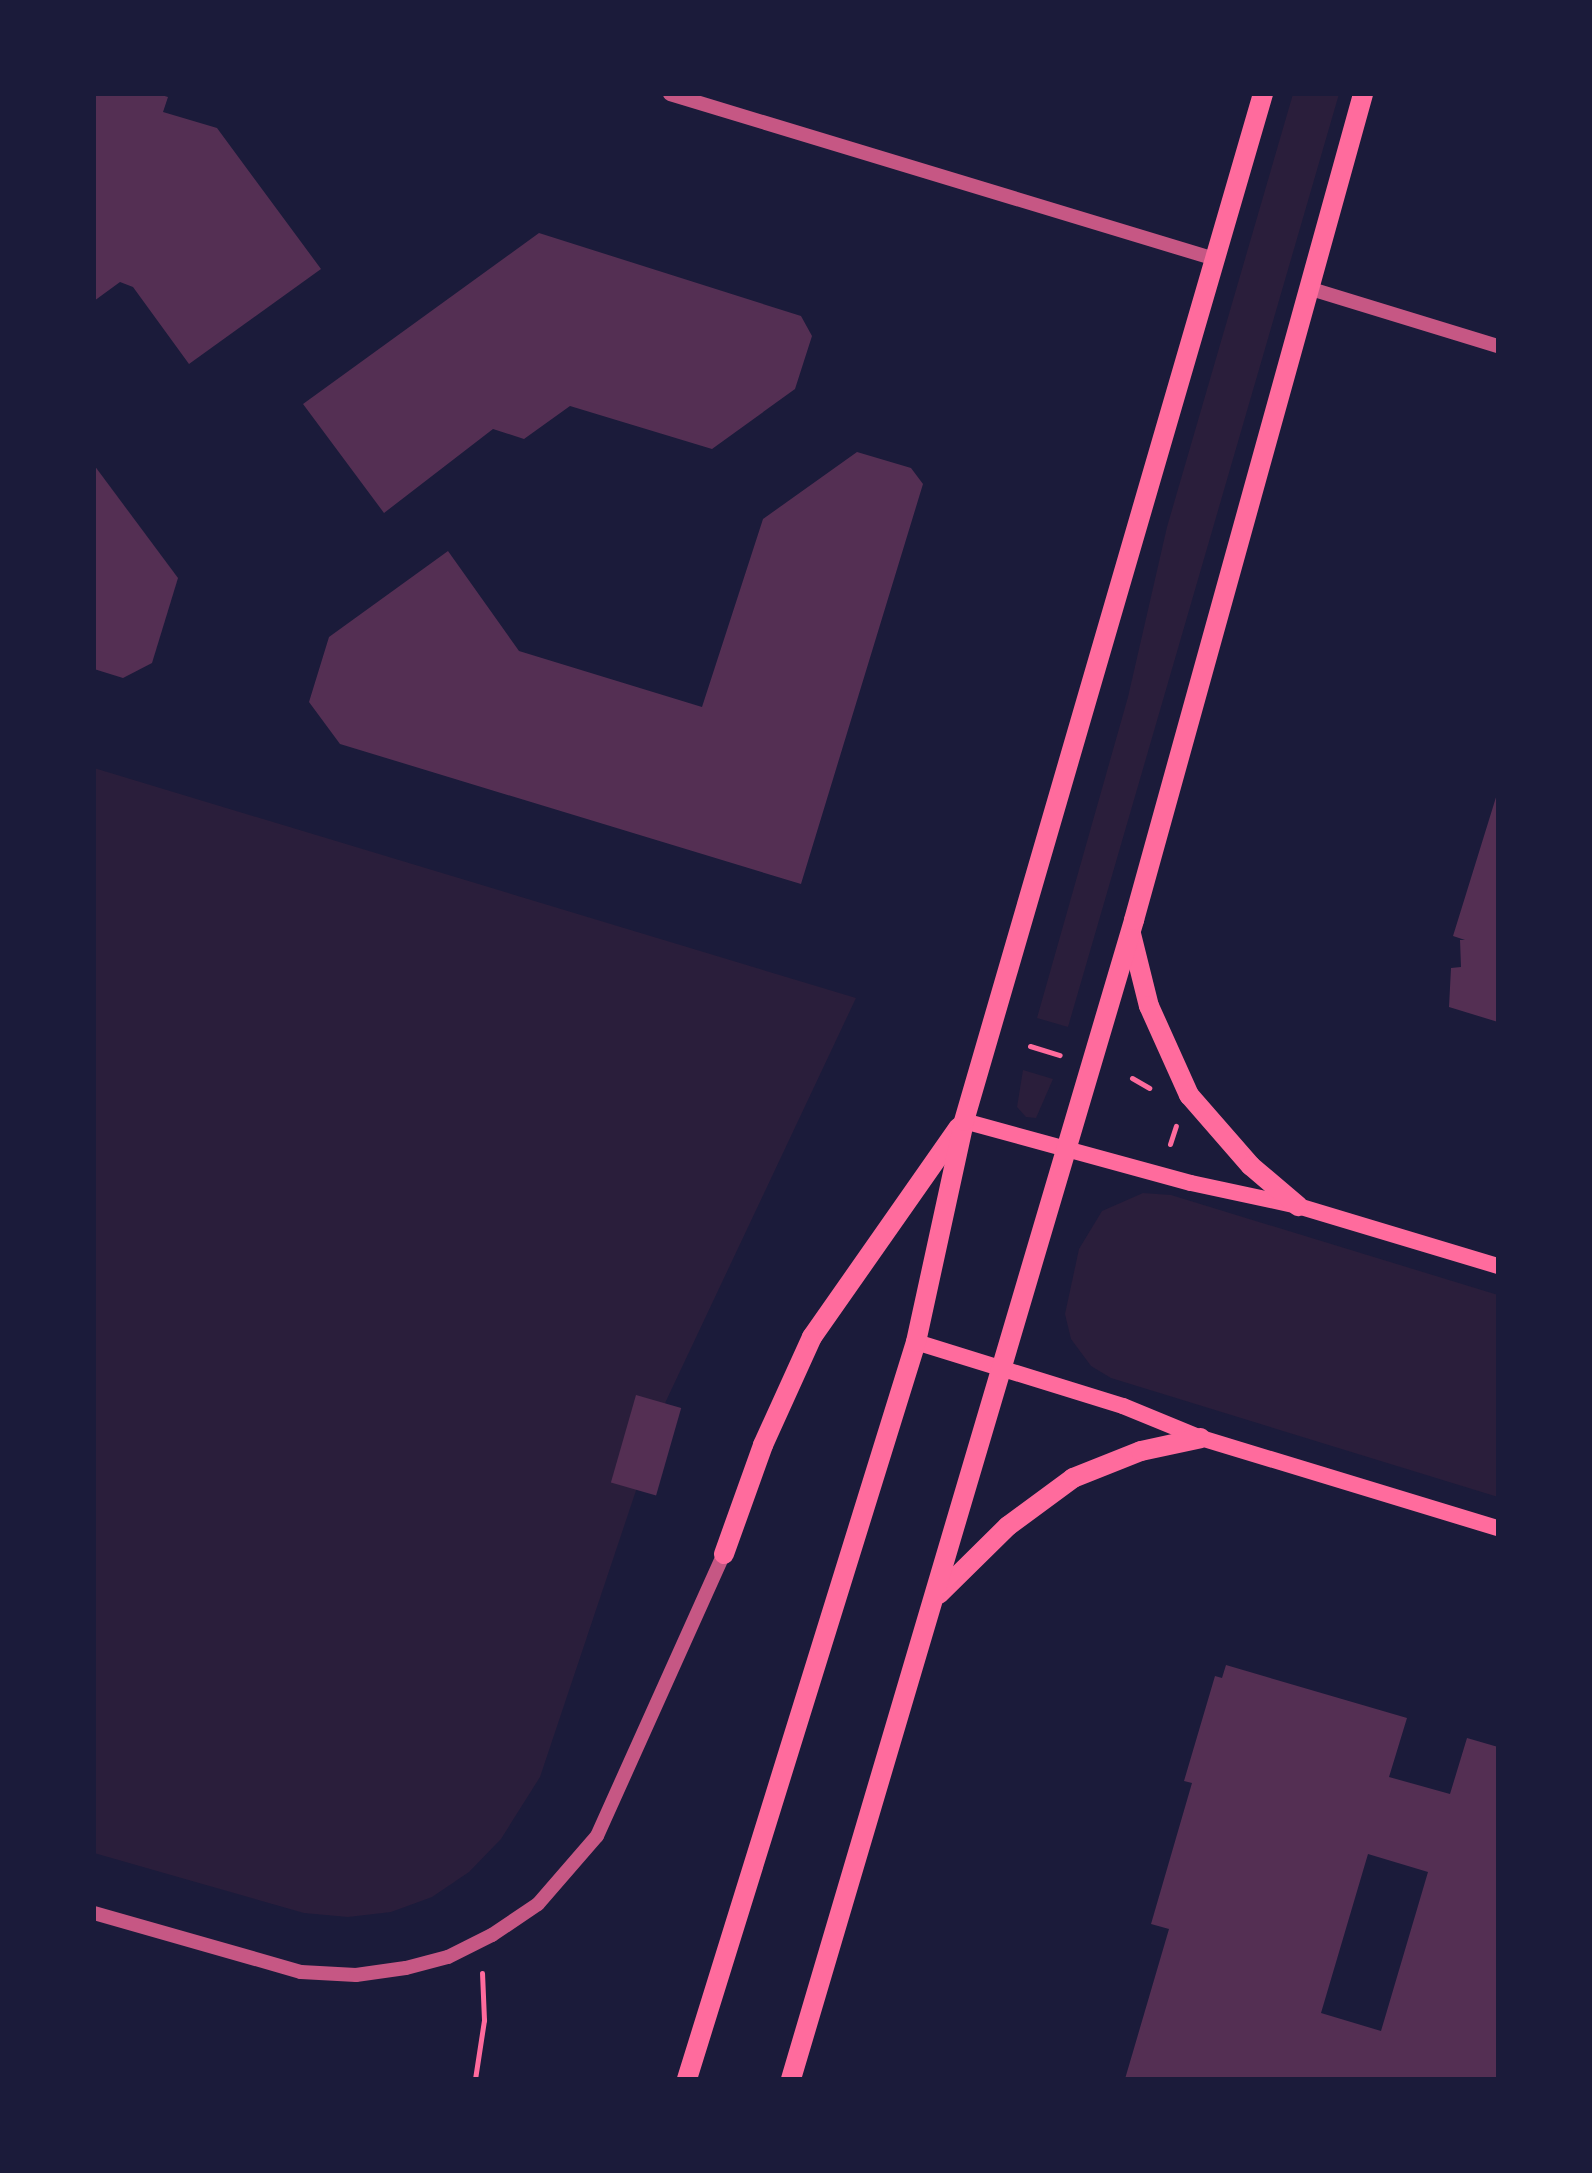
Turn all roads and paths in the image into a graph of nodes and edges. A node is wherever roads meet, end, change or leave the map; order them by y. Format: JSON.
{"nodes":[{"id":1,"x":670,"y":94,"type":"edge"},
{"id":2,"x":1263,"y":94,"type":"edge"},
{"id":3,"x":1363,"y":94,"type":"edge"},
{"id":4,"x":1215,"y":259,"type":"junction"},
{"id":5,"x":1308,"y":288,"type":"junction"},
{"id":6,"x":1498,"y":346,"type":"edge"},
{"id":7,"x":1134,"y":920,"type":"junction"},
{"id":8,"x":1030,"y":1046,"type":"dead end"},
{"id":9,"x":1060,"y":1055,"type":"dead end"},
{"id":10,"x":964,"y":1121,"type":"junction"},
{"id":11,"x":1066,"y":1149,"type":"junction"},
{"id":12,"x":1298,"y":1206,"type":"junction"},
{"id":13,"x":1498,"y":1266,"type":"edge"},
{"id":14,"x":916,"y":1342,"type":"junction"},
{"id":15,"x":1002,"y":1369,"type":"junction"},
{"id":16,"x":1201,"y":1438,"type":"junction"},
{"id":17,"x":1498,"y":1528,"type":"edge"},
{"id":18,"x":724,"y":1554,"type":"joint"},
{"id":19,"x":933,"y":1601,"type":"junction"},
{"id":20,"x":94,"y":1913,"type":"edge"},
{"id":21,"x":480,"y":1956,"type":"dead end"},
{"id":22,"x":475,"y":2079,"type":"edge"},
{"id":23,"x":687,"y":2079,"type":"edge"},
{"id":24,"x":791,"y":2079,"type":"edge"}],
"edges":[{"from":1,"to":4,"type":"street"},
{"from":2,"to":4,"type":"main road"},
{"from":3,"to":5,"type":"main road"},
{"from":4,"to":10,"type":"main road"},
{"from":5,"to":6,"type":"street"},
{"from":5,"to":7,"type":"main road"},
{"from":7,"to":11,"type":"main road"},
{"from":7,"to":12,"type":"main road"},
{"from":8,"to":9,"type":"path"},
{"from":10,"to":11,"type":"main road"},
{"from":10,"to":14,"type":"main road"},
{"from":10,"to":18,"type":"main road"},
{"from":11,"to":12,"type":"main road"},
{"from":11,"to":15,"type":"main road"},
{"from":12,"to":13,"type":"main road"},
{"from":14,"to":15,"type":"main road"},
{"from":14,"to":23,"type":"main road"},
{"from":15,"to":16,"type":"main road"},
{"from":15,"to":19,"type":"main road"},
{"from":16,"to":17,"type":"main road"},
{"from":16,"to":19,"type":"main road"},
{"from":18,"to":20,"type":"street"},
{"from":19,"to":24,"type":"main road"},
{"from":21,"to":22,"type":"path"}]}
